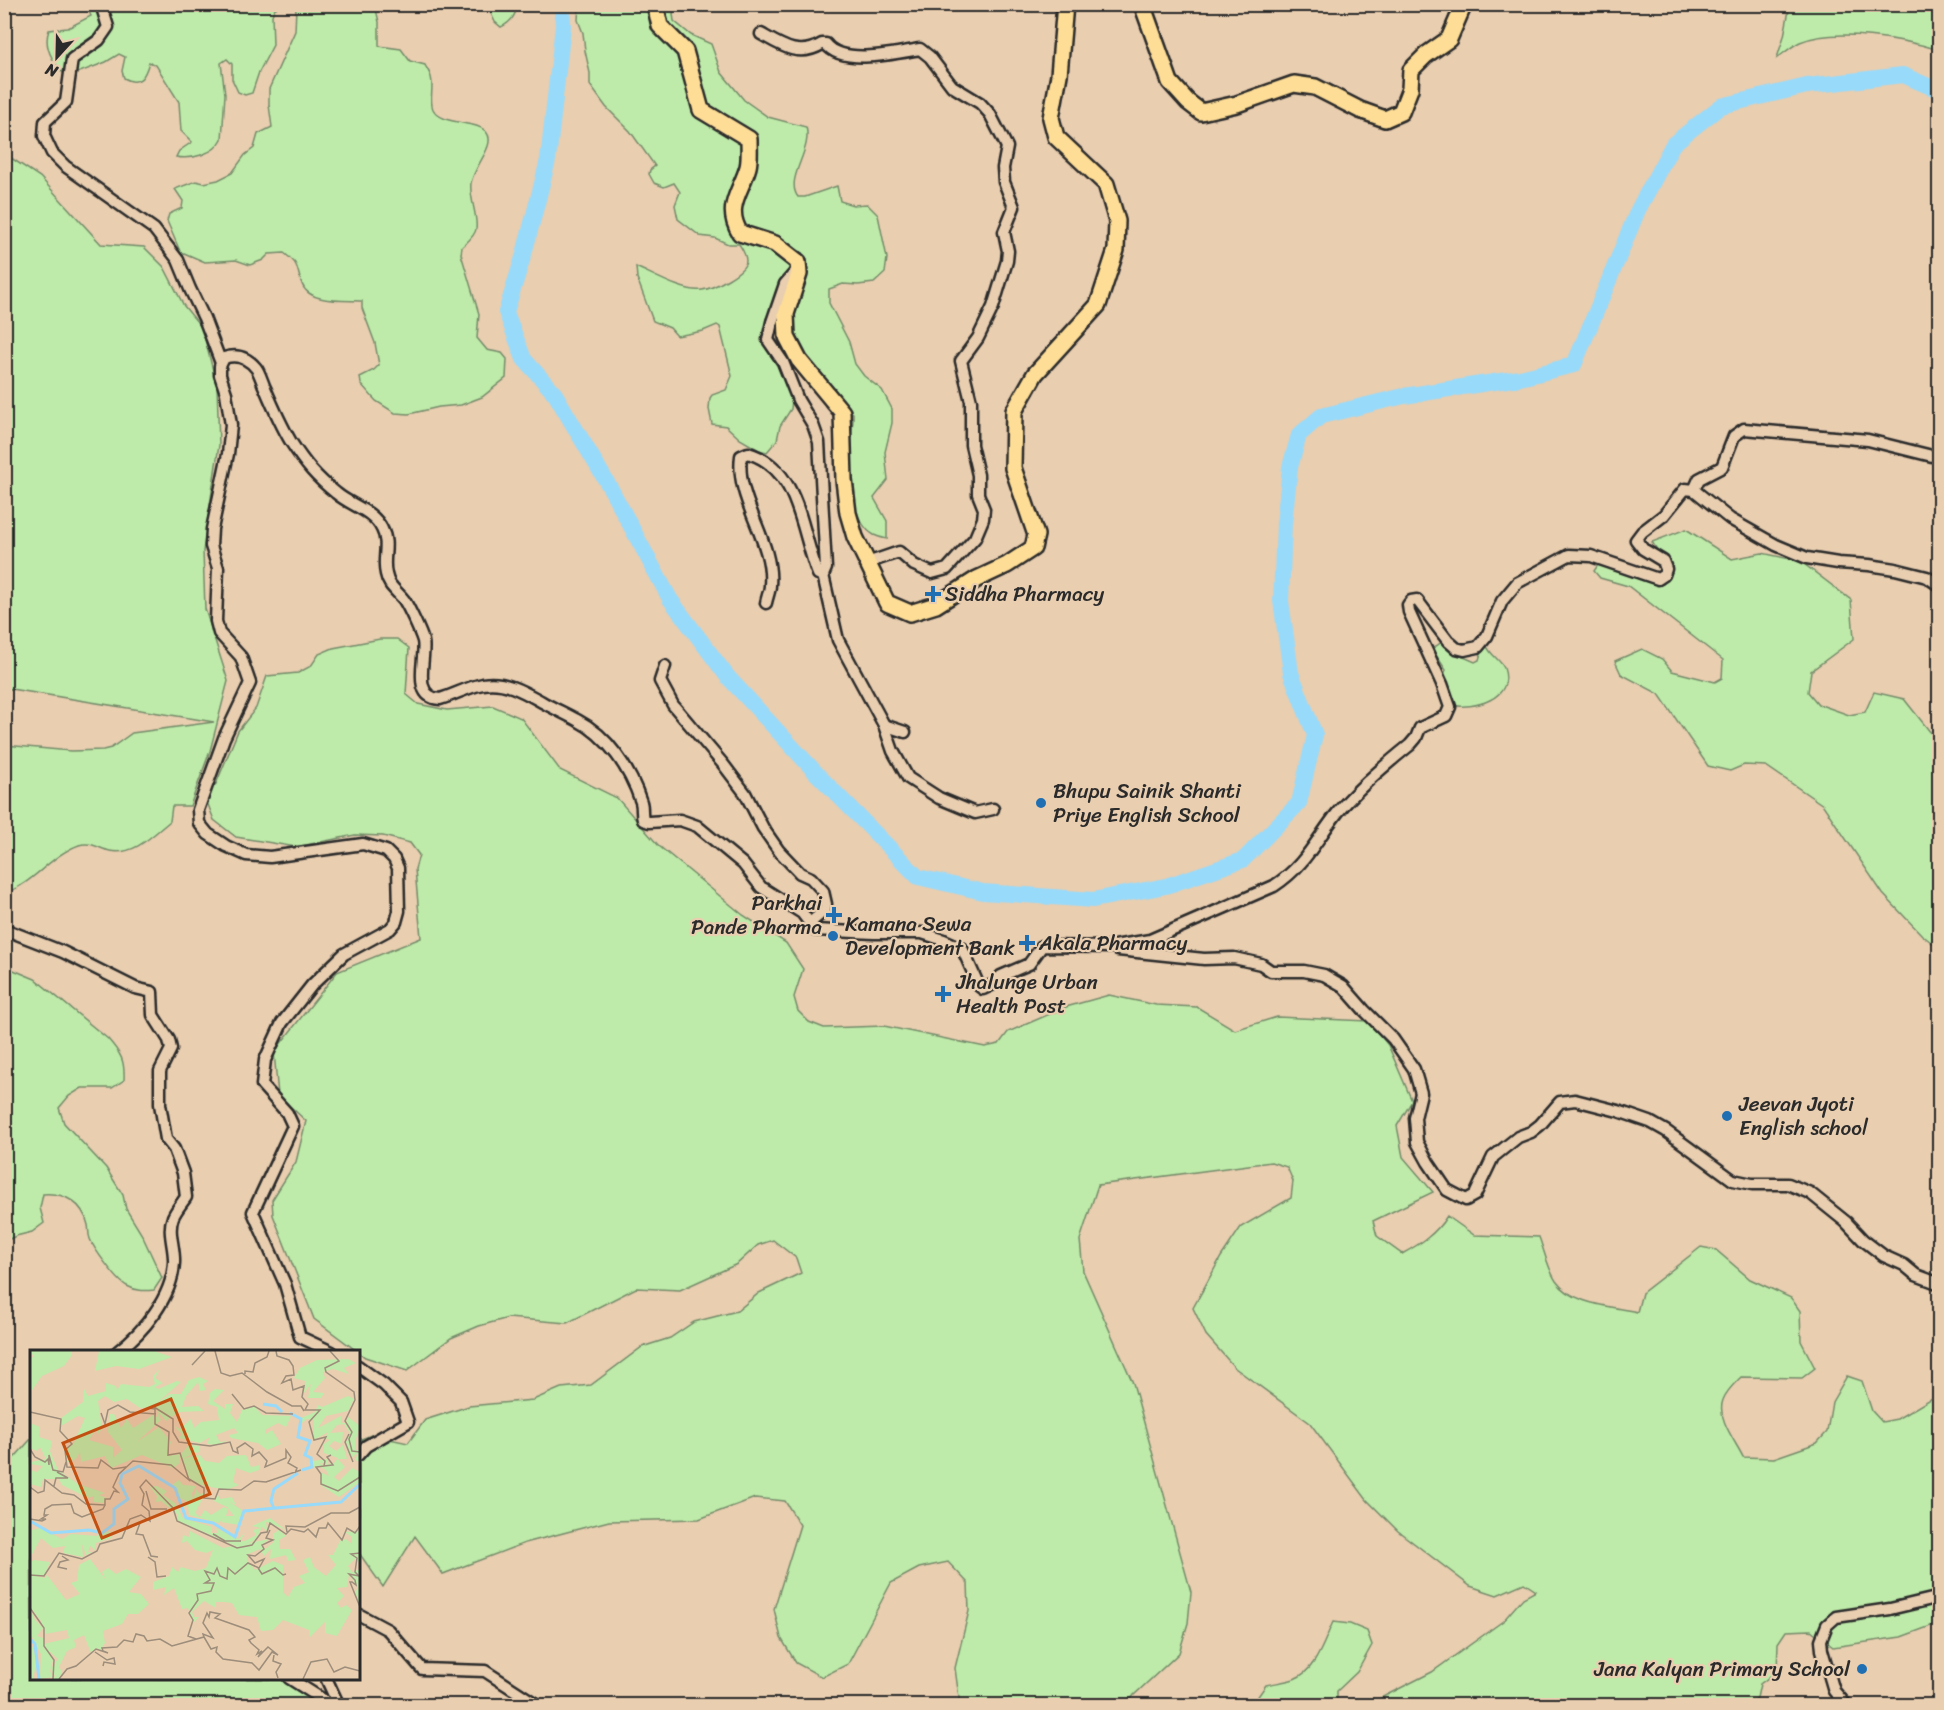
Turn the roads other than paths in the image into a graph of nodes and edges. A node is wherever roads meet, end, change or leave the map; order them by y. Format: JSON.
{"nodes":[{"id":1,"x":101,"y":4,"type":"edge"},
{"id":2,"x":655,"y":4,"type":"edge"},
{"id":3,"x":1065,"y":4,"type":"edge"},
{"id":4,"x":1142,"y":4,"type":"edge"},
{"id":5,"x":1464,"y":4,"type":"edge"},
{"id":6,"x":760,"y":34,"type":"dead end"},
{"id":7,"x":799,"y":269,"type":"junction"},
{"id":8,"x":221,"y":363,"type":"junction"},
{"id":9,"x":1940,"y":458,"type":"edge"},
{"id":10,"x":1694,"y":490,"type":"junction"},
{"id":11,"x":867,"y":563,"type":"junction"},
{"id":12,"x":823,"y":575,"type":"junction"},
{"id":13,"x":1940,"y":586,"type":"edge"},
{"id":14,"x":766,"y":603,"type":"dead end"},
{"id":15,"x":665,"y":666,"type":"dead end"},
{"id":16,"x":884,"y":725,"type":"junction"},
{"id":17,"x":905,"y":732,"type":"dead end"},
{"id":18,"x":993,"y":809,"type":"dead end"},
{"id":19,"x":810,"y":923,"type":"junction"},
{"id":20,"x":4,"y":929,"type":"edge"},
{"id":21,"x":1097,"y":947,"type":"junction"},
{"id":22,"x":1940,"y":1284,"type":"edge"},
{"id":23,"x":120,"y":1350,"type":"edge"},
{"id":24,"x":328,"y":1350,"type":"edge"},
{"id":25,"x":360,"y":1367,"type":"edge"},
{"id":26,"x":360,"y":1453,"type":"edge"},
{"id":27,"x":1940,"y":1597,"type":"edge"},
{"id":28,"x":360,"y":1615,"type":"edge"},
{"id":29,"x":292,"y":1680,"type":"edge"},
{"id":30,"x":327,"y":1680,"type":"edge"},
{"id":31,"x":333,"y":1706,"type":"edge"},
{"id":32,"x":339,"y":1706,"type":"edge"},
{"id":33,"x":539,"y":1706,"type":"edge"},
{"id":34,"x":1847,"y":1706,"type":"edge"}],
"edges":[{"from":1,"to":8,"type":"street"},
{"from":2,"to":7,"type":"highway"},
{"from":3,"to":11,"type":"highway"},
{"from":4,"to":5,"type":"highway"},
{"from":6,"to":11,"type":"street"},
{"from":7,"to":11,"type":"highway"},
{"from":7,"to":12,"type":"street"},
{"from":8,"to":19,"type":"street"},
{"from":8,"to":24,"type":"street"},
{"from":9,"to":10,"type":"street"},
{"from":10,"to":13,"type":"street"},
{"from":10,"to":21,"type":"street"},
{"from":12,"to":14,"type":"street"},
{"from":12,"to":16,"type":"street"},
{"from":15,"to":19,"type":"street"},
{"from":16,"to":17,"type":"street"},
{"from":16,"to":18,"type":"street"},
{"from":19,"to":21,"type":"street"},
{"from":20,"to":23,"type":"street"},
{"from":21,"to":22,"type":"street"},
{"from":25,"to":26,"type":"street"},
{"from":27,"to":34,"type":"street"},
{"from":28,"to":33,"type":"street"},
{"from":29,"to":31,"type":"street"},
{"from":30,"to":32,"type":"street"}]}
